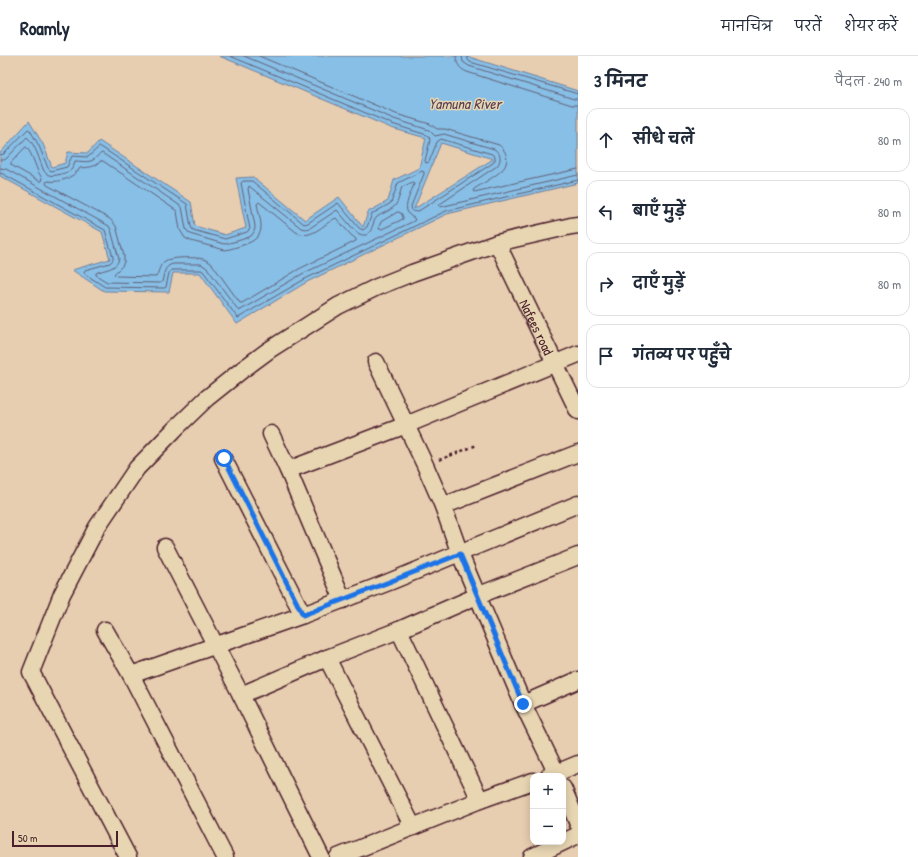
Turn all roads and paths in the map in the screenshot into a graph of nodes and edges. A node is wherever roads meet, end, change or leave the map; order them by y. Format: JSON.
{"nodes":[{"id":1,"x":578,"y":225,"type":"edge"},
{"id":2,"x":497,"y":243,"type":"junction"},
{"id":3,"x":578,"y":354,"type":"edge"},
{"id":4,"x":376,"y":362,"type":"dead end"},
{"id":5,"x":556,"y":364,"type":"junction"},
{"id":6,"x":578,"y":411,"type":"edge"},
{"id":7,"x":406,"y":424,"type":"junction"},
{"id":8,"x":271,"y":434,"type":"dead end"},
{"id":9,"x":477,"y":445,"type":"dead end"},
{"id":10,"x":578,"y":453,"type":"edge"},
{"id":11,"x":224,"y":458,"type":"dead end"},
{"id":12,"x":426,"y":466,"type":"junction"},
{"id":13,"x":288,"y":470,"type":"junction"},
{"id":14,"x":578,"y":504,"type":"edge"},
{"id":15,"x":442,"y":506,"type":"junction"},
{"id":16,"x":165,"y":547,"type":"dead end"},
{"id":17,"x":460,"y":554,"type":"junction"},
{"id":18,"x":578,"y":556,"type":"edge"},
{"id":19,"x":477,"y":596,"type":"junction"},
{"id":20,"x":343,"y":600,"type":"junction"},
{"id":21,"x":303,"y":615,"type":"junction"},
{"id":22,"x":104,"y":630,"type":"dead end"},
{"id":23,"x":399,"y":630,"type":"junction"},
{"id":24,"x":216,"y":645,"type":"junction"},
{"id":25,"x":327,"y":658,"type":"junction"},
{"id":26,"x":131,"y":675,"type":"junction"},
{"id":27,"x":578,"y":680,"type":"edge"},
{"id":28,"x":241,"y":695,"type":"junction"},
{"id":29,"x":523,"y":704,"type":"junction"},
{"id":30,"x":578,"y":764,"type":"edge"},
{"id":31,"x":553,"y":773,"type":"edge"},
{"id":32,"x":558,"y":773,"type":"edge"},
{"id":33,"x":530,"y":783,"type":"edge"},
{"id":34,"x":566,"y":795,"type":"edge"},
{"id":35,"x":480,"y":800,"type":"junction"},
{"id":36,"x":578,"y":824,"type":"edge"},
{"id":37,"x":414,"y":827,"type":"junction"},
{"id":38,"x":578,"y":836,"type":"edge"},
{"id":39,"x":128,"y":857,"type":"edge"},
{"id":40,"x":225,"y":857,"type":"edge"},
{"id":41,"x":320,"y":857,"type":"edge"},
{"id":42,"x":338,"y":857,"type":"edge"},
{"id":43,"x":532,"y":857,"type":"edge"}],
"edges":[{"from":1,"to":2,"type":"street"},
{"from":2,"to":5,"type":"street","name":"Nafees road"},
{"from":2,"to":39,"type":"street"},
{"from":3,"to":5,"type":"street"},
{"from":4,"to":7,"type":"street"},
{"from":5,"to":6,"type":"street","name":"Nafees road"},
{"from":5,"to":7,"type":"street"},
{"from":7,"to":12,"type":"street"},
{"from":7,"to":13,"type":"street"},
{"from":8,"to":13,"type":"street"},
{"from":9,"to":12,"type":"path"},
{"from":10,"to":15,"type":"street"},
{"from":11,"to":21,"type":"street"},
{"from":12,"to":15,"type":"street"},
{"from":13,"to":20,"type":"street"},
{"from":14,"to":17,"type":"street"},
{"from":15,"to":17,"type":"street"},
{"from":16,"to":24,"type":"street"},
{"from":17,"to":19,"type":"street"},
{"from":17,"to":20,"type":"street"},
{"from":18,"to":19,"type":"street"},
{"from":19,"to":23,"type":"street"},
{"from":19,"to":29,"type":"street"},
{"from":20,"to":21,"type":"street"},
{"from":21,"to":24,"type":"street"},
{"from":22,"to":26,"type":"street"},
{"from":23,"to":25,"type":"street"},
{"from":23,"to":35,"type":"street"},
{"from":24,"to":26,"type":"street"},
{"from":24,"to":28,"type":"street"},
{"from":25,"to":28,"type":"street"},
{"from":25,"to":37,"type":"street"},
{"from":26,"to":40,"type":"street"},
{"from":27,"to":29,"type":"street"},
{"from":28,"to":41,"type":"street"},
{"from":29,"to":31,"type":"street"},
{"from":30,"to":32,"type":"street"},
{"from":33,"to":35,"type":"street"},
{"from":34,"to":36,"type":"street"},
{"from":35,"to":37,"type":"street"},
{"from":37,"to":42,"type":"street"},
{"from":38,"to":43,"type":"street"}]}
